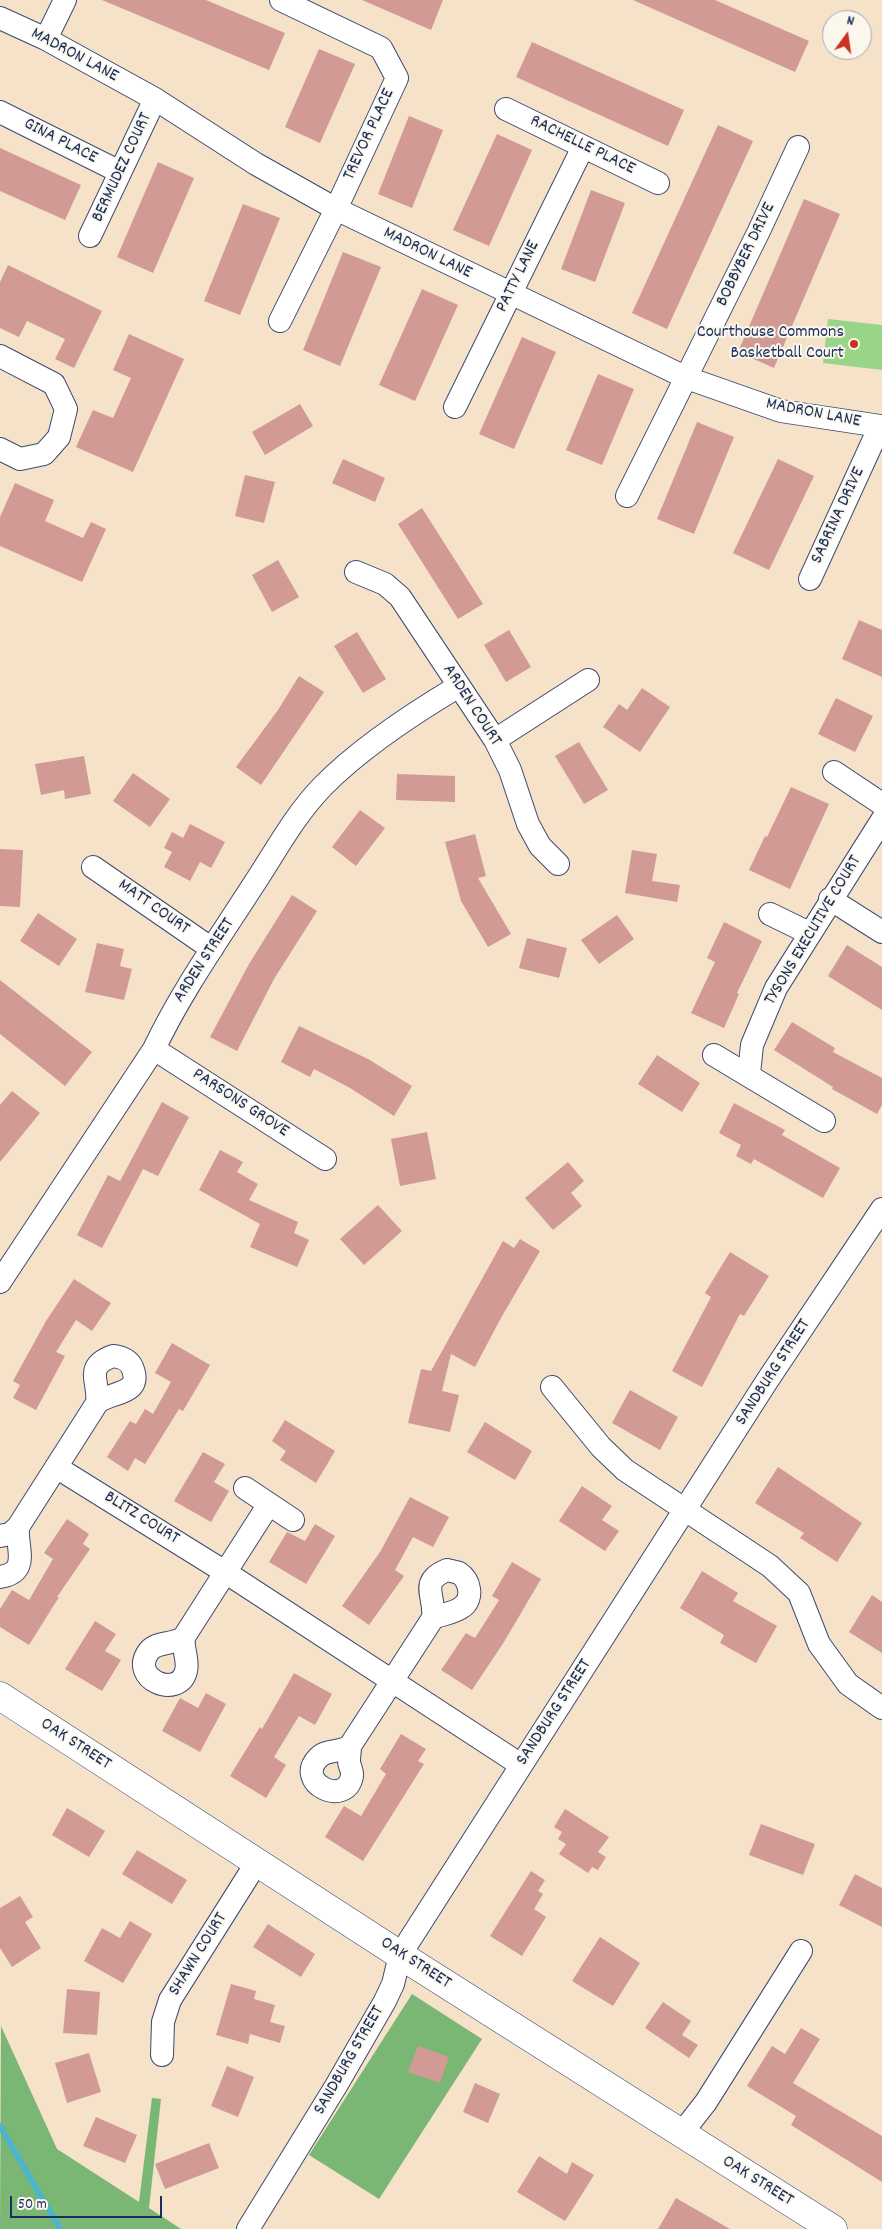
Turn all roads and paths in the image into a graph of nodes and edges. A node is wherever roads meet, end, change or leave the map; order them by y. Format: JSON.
{"nodes":[{"id":1,"x":65,"y":0,"type":"edge"},
{"id":2,"x":281,"y":0,"type":"edge"},
{"id":3,"x":0,"y":18,"type":"edge"},
{"id":4,"x":46,"y":39,"type":"junction"},
{"id":5,"x":155,"y":99,"type":"junction"},
{"id":6,"x":506,"y":109,"type":"dead end"},
{"id":7,"x":0,"y":112,"type":"edge"},
{"id":8,"x":583,"y":147,"type":"junction"},
{"id":9,"x":798,"y":147,"type":"dead end"},
{"id":10,"x":120,"y":172,"type":"junction"},
{"id":11,"x":658,"y":183,"type":"dead end"},
{"id":12,"x":336,"y":209,"type":"junction"},
{"id":13,"x":90,"y":236,"type":"dead end"},
{"id":14,"x":511,"y":295,"type":"junction"},
{"id":15,"x":280,"y":321,"type":"dead end"},
{"id":16,"x":0,"y":356,"type":"edge"},
{"id":17,"x":687,"y":378,"type":"junction"},
{"id":18,"x":455,"y":407,"type":"dead end"},
{"id":19,"x":880,"y":426,"type":"joint"},
{"id":20,"x":0,"y":449,"type":"edge"},
{"id":21,"x":627,"y":496,"type":"dead end"},
{"id":22,"x":356,"y":572,"type":"dead end"},
{"id":23,"x":810,"y":579,"type":"dead end"},
{"id":24,"x":588,"y":680,"type":"dead end"},
{"id":25,"x":459,"y":686,"type":"junction"},
{"id":26,"x":495,"y":740,"type":"junction"},
{"id":27,"x":834,"y":772,"type":"dead end"},
{"id":28,"x":882,"y":804,"type":"edge"},
{"id":29,"x":882,"y":820,"type":"edge"},
{"id":30,"x":558,"y":864,"type":"dead end"},
{"id":31,"x":93,"y":867,"type":"dead end"},
{"id":32,"x":830,"y":899,"type":"junction"},
{"id":33,"x":770,"y":914,"type":"dead end"},
{"id":34,"x":882,"y":932,"type":"edge"},
{"id":35,"x":809,"y":933,"type":"junction"},
{"id":36,"x":212,"y":949,"type":"junction"},
{"id":37,"x":154,"y":1049,"type":"junction"},
{"id":38,"x":714,"y":1055,"type":"dead end"},
{"id":39,"x":749,"y":1074,"type":"junction"},
{"id":40,"x":824,"y":1121,"type":"dead end"},
{"id":41,"x":325,"y":1159,"type":"dead end"},
{"id":42,"x":882,"y":1209,"type":"edge"},
{"id":43,"x":0,"y":1282,"type":"edge"},
{"id":44,"x":552,"y":1387,"type":"dead end"},
{"id":45,"x":97,"y":1403,"type":"dead end"},
{"id":46,"x":56,"y":1467,"type":"junction"},
{"id":47,"x":244,"y":1488,"type":"dead end"},
{"id":48,"x":269,"y":1504,"type":"junction"},
{"id":49,"x":685,"y":1511,"type":"junction"},
{"id":50,"x":293,"y":1520,"type":"dead end"},
{"id":51,"x":9,"y":1532,"type":"edge"},
{"id":52,"x":225,"y":1572,"type":"junction"},
{"id":53,"x":0,"y":1577,"type":"edge"},
{"id":54,"x":432,"y":1618,"type":"dead end"},
{"id":55,"x":184,"y":1637,"type":"dead end"},
{"id":56,"x":392,"y":1680,"type":"junction"},
{"id":57,"x":0,"y":1696,"type":"edge"},
{"id":58,"x":882,"y":1708,"type":"edge"},
{"id":59,"x":350,"y":1746,"type":"dead end"},
{"id":60,"x":521,"y":1766,"type":"junction"},
{"id":61,"x":257,"y":1862,"type":"junction"},
{"id":62,"x":802,"y":1951,"type":"dead end"},
{"id":63,"x":400,"y":1955,"type":"junction"},
{"id":64,"x":162,"y":2055,"type":"dead end"},
{"id":65,"x":681,"y":2134,"type":"junction"},
{"id":66,"x":248,"y":2229,"type":"edge"},
{"id":67,"x":833,"y":2229,"type":"edge"}],
"edges":[{"from":1,"to":4,"type":"street"},
{"from":2,"to":12,"type":"street","name":"TREVOR PLACE"},
{"from":3,"to":4,"type":"street","name":"MADRON LANE"},
{"from":4,"to":5,"type":"street","name":"MADRON LANE"},
{"from":5,"to":10,"type":"street","name":"BERMUDEZ COURT"},
{"from":5,"to":12,"type":"street","name":"MADRON LANE"},
{"from":6,"to":8,"type":"street","name":"RACHELLE PLACE"},
{"from":7,"to":10,"type":"street","name":"GINA PLACE"},
{"from":8,"to":11,"type":"street","name":"RACHELLE PLACE"},
{"from":8,"to":14,"type":"street","name":"PATTY LANE"},
{"from":9,"to":17,"type":"street","name":"BOBBYBER DRIVE"},
{"from":10,"to":13,"type":"street","name":"BERMUDEZ COURT"},
{"from":12,"to":14,"type":"street","name":"MADRON LANE"},
{"from":12,"to":15,"type":"street","name":"TREVOR PLACE"},
{"from":14,"to":17,"type":"street","name":"MADRON LANE"},
{"from":14,"to":18,"type":"street","name":"PATTY LANE"},
{"from":16,"to":20,"type":"street"},
{"from":17,"to":19,"type":"street","name":"MADRON LANE"},
{"from":17,"to":21,"type":"street","name":"BOBBYBER DRIVE"},
{"from":19,"to":23,"type":"street","name":"SABRINA DRIVE"},
{"from":22,"to":25,"type":"street","name":"ARDEN COURT"},
{"from":24,"to":26,"type":"street"},
{"from":25,"to":26,"type":"street","name":"ARDEN COURT"},
{"from":25,"to":36,"type":"street","name":"ARDEN STREET"},
{"from":26,"to":30,"type":"street","name":"ARDEN COURT"},
{"from":27,"to":28,"type":"street"},
{"from":29,"to":32,"type":"street","name":"TYSONS EXECUTIVE COURT"},
{"from":31,"to":36,"type":"street","name":"MATT COURT"},
{"from":32,"to":34,"type":"street"},
{"from":32,"to":35,"type":"street","name":"TYSONS EXECUTIVE COURT"},
{"from":33,"to":35,"type":"street"},
{"from":35,"to":39,"type":"street","name":"TYSONS EXECUTIVE COURT"},
{"from":36,"to":37,"type":"street","name":"ARDEN STREET"},
{"from":37,"to":41,"type":"street","name":"PARSONS GROVE"},
{"from":37,"to":43,"type":"street","name":"ARDEN STREET"},
{"from":38,"to":39,"type":"street"},
{"from":39,"to":40,"type":"street"},
{"from":42,"to":49,"type":"street","name":"SANDBURG STREET"},
{"from":44,"to":49,"type":"street"},
{"from":45,"to":46,"type":"street"},
{"from":46,"to":51,"type":"street"},
{"from":46,"to":52,"type":"street","name":"BLITZ COURT"},
{"from":47,"to":48,"type":"street"},
{"from":48,"to":50,"type":"street"},
{"from":48,"to":52,"type":"street"},
{"from":49,"to":58,"type":"street"},
{"from":49,"to":60,"type":"street","name":"SANDBURG STREET"},
{"from":51,"to":53,"type":"street"},
{"from":52,"to":55,"type":"street"},
{"from":52,"to":56,"type":"street","name":"BLITZ COURT"},
{"from":54,"to":56,"type":"street"},
{"from":56,"to":59,"type":"street"},
{"from":56,"to":60,"type":"street","name":"BLITZ COURT"},
{"from":57,"to":61,"type":"street","name":"OAK STREET"},
{"from":60,"to":63,"type":"street","name":"SANDBURG STREET"},
{"from":61,"to":63,"type":"street","name":"OAK STREET"},
{"from":61,"to":64,"type":"street","name":"SHAWN COURT"},
{"from":62,"to":65,"type":"street"},
{"from":63,"to":65,"type":"street","name":"OAK STREET"},
{"from":63,"to":66,"type":"street","name":"SANDBURG STREET"},
{"from":65,"to":67,"type":"street","name":"OAK STREET"}]}
